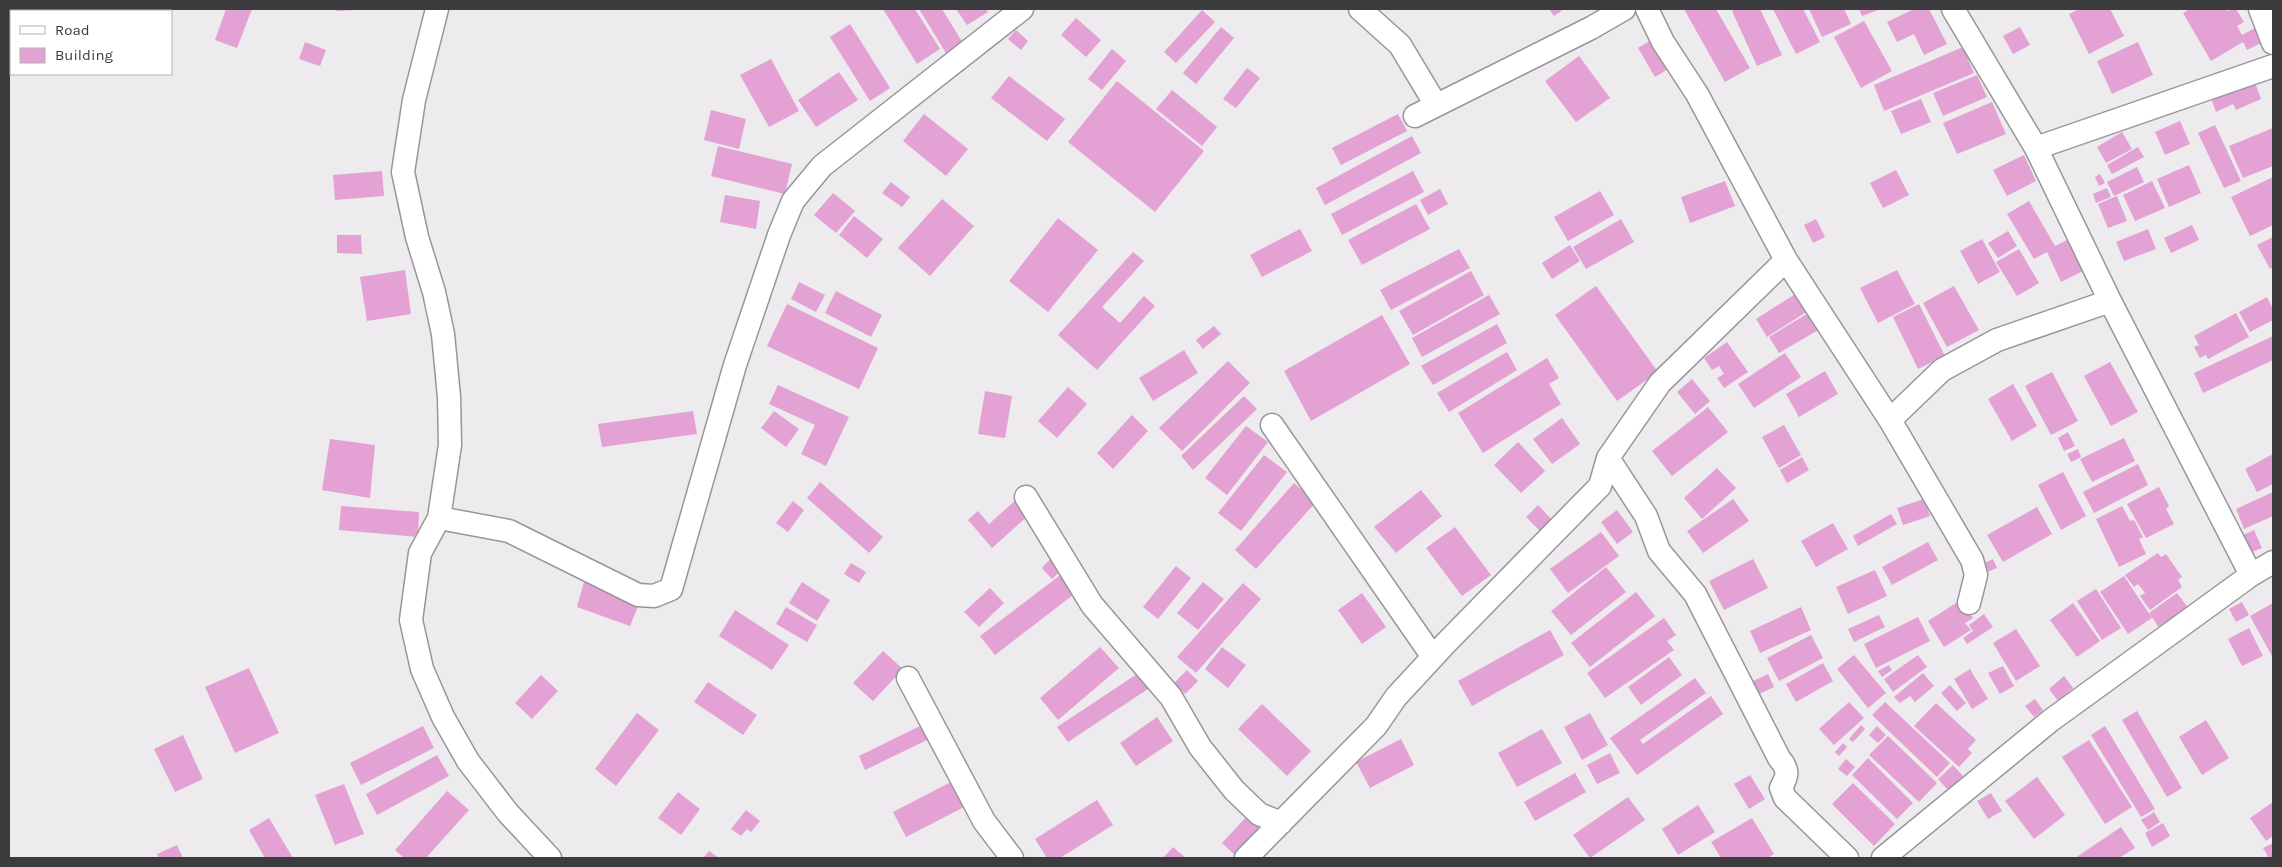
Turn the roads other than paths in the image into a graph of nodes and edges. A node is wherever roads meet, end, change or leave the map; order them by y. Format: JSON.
{"nodes":[{"id":1,"x":437,"y":9,"type":"edge"},
{"id":2,"x":1022,"y":9,"type":"edge"},
{"id":3,"x":1360,"y":9,"type":"edge"},
{"id":4,"x":1624,"y":9,"type":"edge"},
{"id":5,"x":1646,"y":9,"type":"edge"},
{"id":6,"x":1953,"y":9,"type":"edge"},
{"id":7,"x":2260,"y":9,"type":"edge"},
{"id":8,"x":2273,"y":43,"type":"edge"},
{"id":9,"x":2273,"y":66,"type":"edge"},
{"id":10,"x":1436,"y":105,"type":"junction"},
{"id":11,"x":1415,"y":116,"type":"dead end"},
{"id":12,"x":2036,"y":148,"type":"junction"},
{"id":13,"x":1786,"y":260,"type":"junction"},
{"id":14,"x":2110,"y":301,"type":"junction"},
{"id":15,"x":1890,"y":420,"type":"junction"},
{"id":16,"x":1272,"y":426,"type":"dead end"},
{"id":17,"x":1608,"y":458,"type":"junction"},
{"id":18,"x":1026,"y":498,"type":"dead end"},
{"id":19,"x":439,"y":518,"type":"junction"},
{"id":20,"x":2273,"y":562,"type":"edge"},
{"id":21,"x":2251,"y":576,"type":"junction"},
{"id":22,"x":1969,"y":603,"type":"dead end"},
{"id":23,"x":1433,"y":657,"type":"junction"},
{"id":24,"x":908,"y":678,"type":"dead end"},
{"id":25,"x":1281,"y":824,"type":"junction"},
{"id":26,"x":550,"y":858,"type":"edge"},
{"id":27,"x":1012,"y":858,"type":"edge"},
{"id":28,"x":1246,"y":858,"type":"edge"},
{"id":29,"x":1847,"y":858,"type":"edge"},
{"id":30,"x":1884,"y":858,"type":"edge"}],
"edges":[{"from":1,"to":19,"type":"street"},
{"from":2,"to":19,"type":"street"},
{"from":3,"to":10,"type":"street"},
{"from":4,"to":10,"type":"street"},
{"from":5,"to":13,"type":"street"},
{"from":6,"to":12,"type":"street"},
{"from":7,"to":8,"type":"street"},
{"from":9,"to":12,"type":"street"},
{"from":10,"to":11,"type":"street"},
{"from":12,"to":14,"type":"street"},
{"from":13,"to":15,"type":"street"},
{"from":13,"to":17,"type":"street"},
{"from":14,"to":15,"type":"street"},
{"from":14,"to":21,"type":"street"},
{"from":15,"to":22,"type":"street"},
{"from":16,"to":23,"type":"street"},
{"from":17,"to":23,"type":"street"},
{"from":17,"to":29,"type":"street"},
{"from":18,"to":25,"type":"street"},
{"from":19,"to":26,"type":"street"},
{"from":20,"to":21,"type":"street"},
{"from":21,"to":30,"type":"street"},
{"from":23,"to":25,"type":"street"},
{"from":24,"to":27,"type":"street"},
{"from":25,"to":28,"type":"street"}]}
